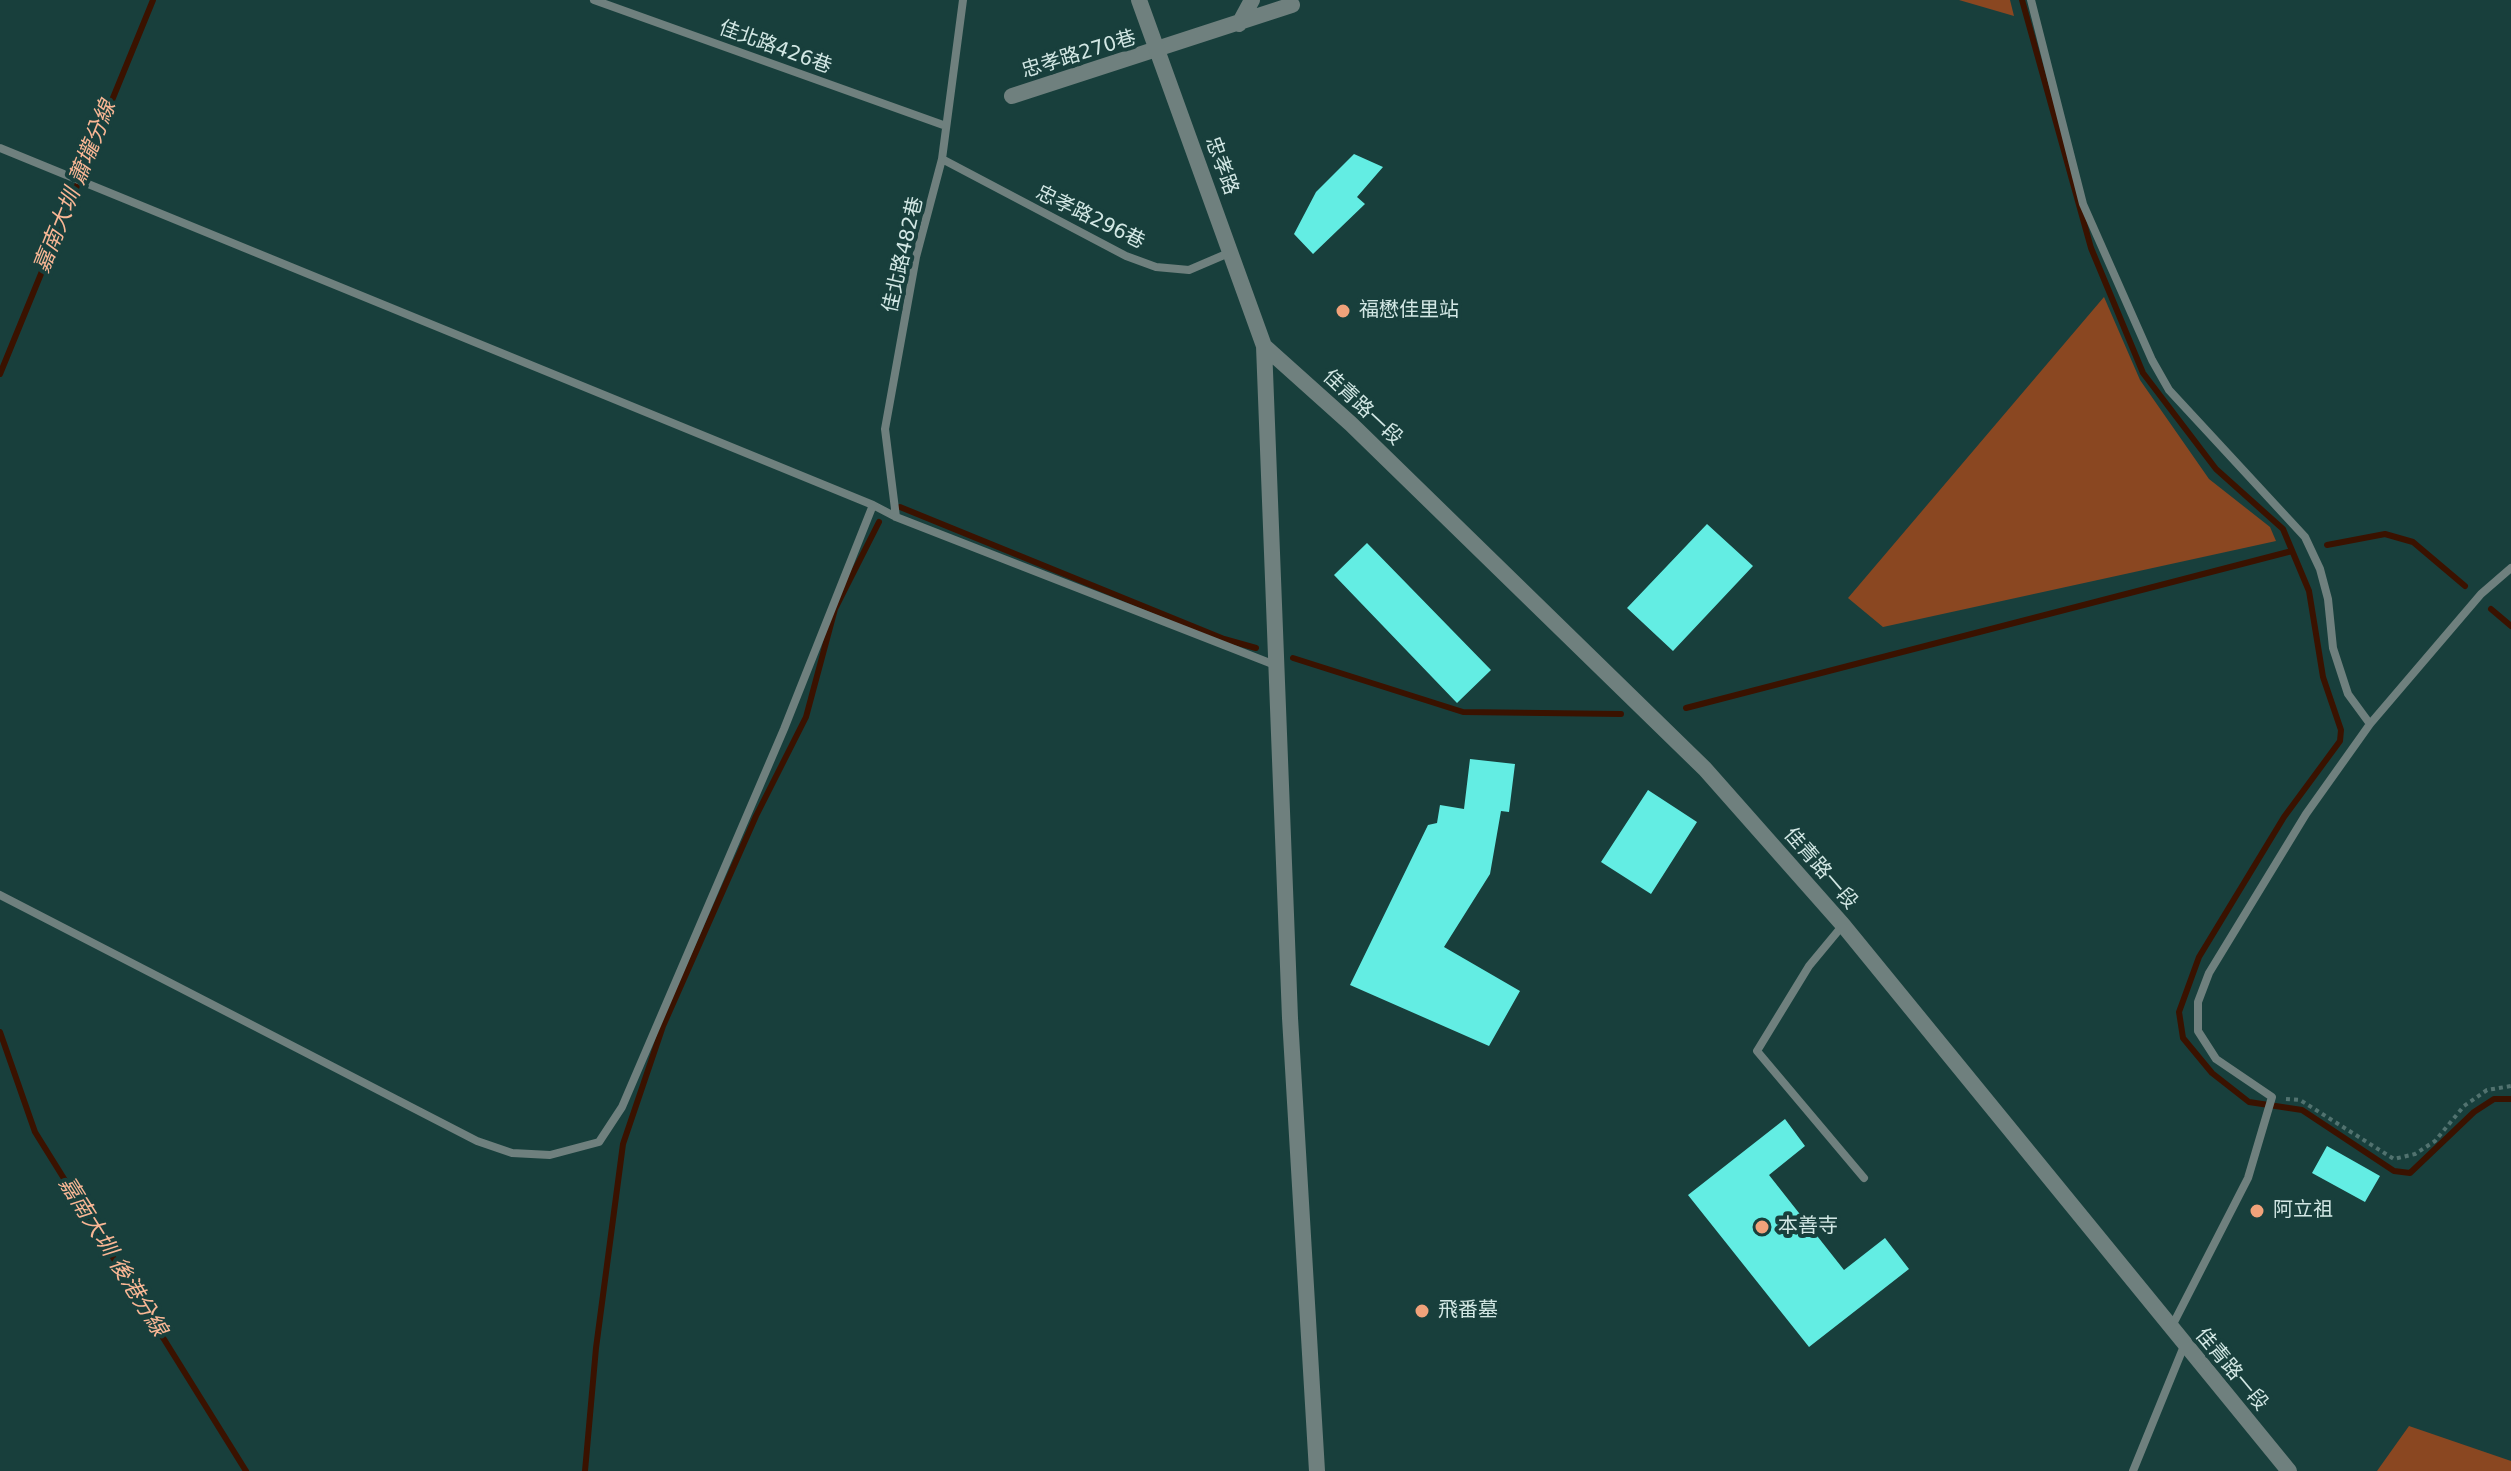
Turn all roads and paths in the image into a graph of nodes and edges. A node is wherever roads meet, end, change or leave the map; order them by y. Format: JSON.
{"nodes":[{"id":1,"x":594,"y":0,"type":"edge"},
{"id":2,"x":963,"y":0,"type":"edge"},
{"id":3,"x":1139,"y":0,"type":"edge"},
{"id":4,"x":1252,"y":0,"type":"edge"},
{"id":5,"x":2031,"y":0,"type":"edge"},
{"id":6,"x":1292,"y":5,"type":"dead end"},
{"id":7,"x":1239,"y":24,"type":"junction"},
{"id":8,"x":1158,"y":51,"type":"junction"},
{"id":9,"x":1012,"y":96,"type":"dead end"},
{"id":10,"x":946,"y":126,"type":"junction"},
{"id":11,"x":0,"y":148,"type":"edge"},
{"id":12,"x":942,"y":159,"type":"junction"},
{"id":13,"x":1231,"y":252,"type":"junction"},
{"id":14,"x":1264,"y":346,"type":"junction"},
{"id":15,"x":873,"y":505,"type":"junction"},
{"id":16,"x":896,"y":517,"type":"junction"},
{"id":17,"x":2511,"y":568,"type":"edge"},
{"id":18,"x":1275,"y":665,"type":"junction"},
{"id":19,"x":2370,"y":724,"type":"junction"},
{"id":20,"x":0,"y":895,"type":"edge"},
{"id":21,"x":1843,"y":925,"type":"junction"},
{"id":22,"x":2511,"y":1086,"type":"edge"},
{"id":23,"x":2272,"y":1097,"type":"junction"},
{"id":24,"x":1864,"y":1178,"type":"dead end"},
{"id":25,"x":2170,"y":1329,"type":"junction"},
{"id":26,"x":2184,"y":1346,"type":"junction"},
{"id":27,"x":1317,"y":1471,"type":"edge"},
{"id":28,"x":2133,"y":1471,"type":"edge"},
{"id":29,"x":2289,"y":1471,"type":"edge"}],
"edges":[{"from":1,"to":10,"type":"lane","name":"佳北路426巷"},
{"from":2,"to":10,"type":"lane","name":"佳北路482巷"},
{"from":3,"to":8,"type":"street","name":"忠孝路"},
{"from":4,"to":7,"type":"street"},
{"from":5,"to":19,"type":"lane"},
{"from":6,"to":7,"type":"street","name":"忠孝路270巷"},
{"from":7,"to":8,"type":"street","name":"忠孝路270巷"},
{"from":8,"to":9,"type":"street","name":"忠孝路270巷"},
{"from":8,"to":13,"type":"street","name":"忠孝路"},
{"from":10,"to":12,"type":"lane","name":"佳北路482巷"},
{"from":11,"to":15,"type":"lane"},
{"from":12,"to":13,"type":"lane","name":"忠孝路296巷"},
{"from":12,"to":16,"type":"lane","name":"佳北路482巷"},
{"from":13,"to":14,"type":"street","name":"忠孝路"},
{"from":14,"to":18,"type":"street"},
{"from":14,"to":21,"type":"street","name":"佳青路一段"},
{"from":15,"to":16,"type":"lane"},
{"from":15,"to":20,"type":"lane"},
{"from":16,"to":18,"type":"lane"},
{"from":17,"to":19,"type":"lane"},
{"from":18,"to":27,"type":"street"},
{"from":19,"to":23,"type":"lane"},
{"from":21,"to":24,"type":"lane"},
{"from":21,"to":25,"type":"street","name":"佳青路一段"},
{"from":22,"to":23,"type":"path"},
{"from":23,"to":25,"type":"lane"},
{"from":25,"to":26,"type":"street","name":"佳青路一段"},
{"from":26,"to":28,"type":"lane"},
{"from":26,"to":29,"type":"street","name":"佳青路一段"}]}
